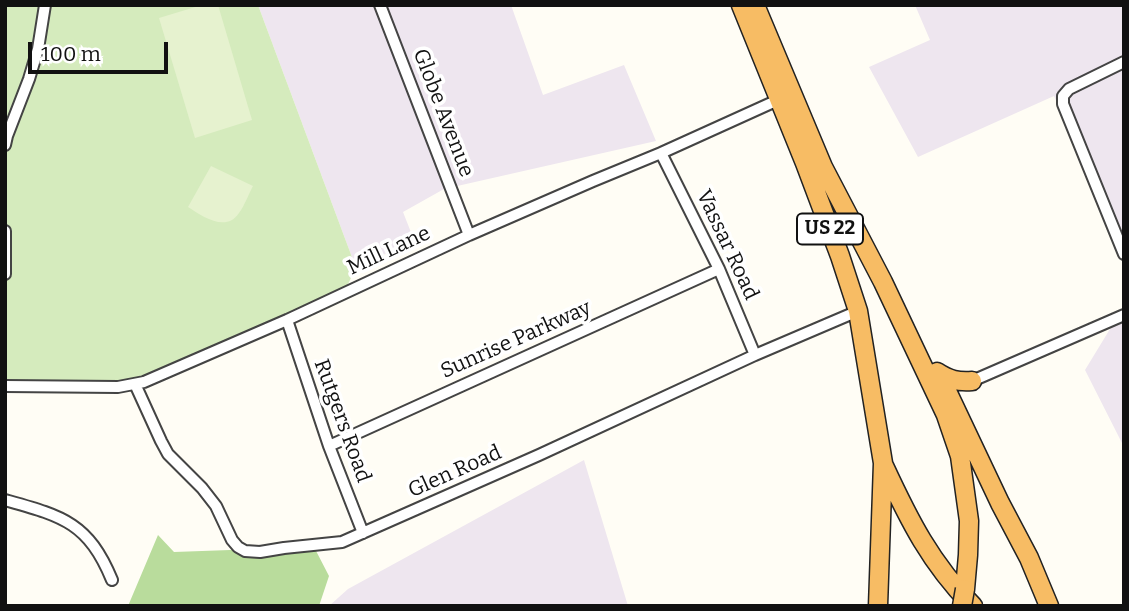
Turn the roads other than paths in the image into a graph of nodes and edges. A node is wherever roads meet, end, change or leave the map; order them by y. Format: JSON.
{"nodes":[{"id":1,"x":45,"y":5,"type":"edge"},
{"id":2,"x":380,"y":5,"type":"edge"},
{"id":3,"x":741,"y":5,"type":"edge"},
{"id":4,"x":755,"y":5,"type":"edge"},
{"id":5,"x":1124,"y":62,"type":"edge"},
{"id":6,"x":778,"y":100,"type":"junction"},
{"id":7,"x":5,"y":145,"type":"edge"},
{"id":8,"x":661,"y":153,"type":"junction"},
{"id":9,"x":5,"y":231,"type":"edge"},
{"id":10,"x":469,"y":235,"type":"junction"},
{"id":11,"x":1124,"y":254,"type":"edge"},
{"id":12,"x":719,"y":269,"type":"junction"},
{"id":13,"x":5,"y":274,"type":"edge"},
{"id":14,"x":883,"y":282,"type":"junction"},
{"id":15,"x":858,"y":311,"type":"junction"},
{"id":16,"x":1124,"y":315,"type":"edge"},
{"id":17,"x":287,"y":320,"type":"junction"},
{"id":18,"x":755,"y":355,"type":"junction"},
{"id":19,"x":937,"y":372,"type":"junction"},
{"id":20,"x":972,"y":381,"type":"junction"},
{"id":21,"x":135,"y":384,"type":"junction"},
{"id":22,"x":5,"y":386,"type":"edge"},
{"id":23,"x":958,"y":412,"type":"junction"},
{"id":24,"x":329,"y":446,"type":"junction"},
{"id":25,"x":883,"y":463,"type":"junction"},
{"id":26,"x":5,"y":500,"type":"edge"},
{"id":27,"x":363,"y":533,"type":"junction"},
{"id":28,"x":112,"y":580,"type":"dead end"},
{"id":29,"x":964,"y":597,"type":"edge"},
{"id":30,"x":878,"y":606,"type":"edge"},
{"id":31,"x":973,"y":606,"type":"edge"},
{"id":32,"x":1049,"y":606,"type":"edge"}],
"edges":[{"from":1,"to":7,"type":"street"},
{"from":2,"to":10,"type":"street","name":"Globe Avenue"},
{"from":3,"to":6,"type":"highway","number":"US 22"},
{"from":4,"to":14,"type":"highway","number":"US 22"},
{"from":5,"to":11,"type":"street"},
{"from":6,"to":8,"type":"street","name":"Mill Lane"},
{"from":6,"to":15,"type":"highway","number":"US 22"},
{"from":8,"to":10,"type":"street","name":"Mill Lane"},
{"from":8,"to":12,"type":"street","name":"Vassar Road"},
{"from":9,"to":13,"type":"street"},
{"from":10,"to":17,"type":"street","name":"Mill Lane"},
{"from":12,"to":18,"type":"street","name":"Vassar Road"},
{"from":12,"to":24,"type":"street","name":"Sunrise Parkway"},
{"from":14,"to":19,"type":"highway"},
{"from":14,"to":29,"type":"highway","number":"US 22"},
{"from":15,"to":18,"type":"street","name":"Glen Road"},
{"from":15,"to":25,"type":"highway","number":"US 22"},
{"from":16,"to":20,"type":"street"},
{"from":17,"to":21,"type":"street","name":"Mill Lane"},
{"from":17,"to":24,"type":"street","name":"Rutgers Road"},
{"from":18,"to":27,"type":"street","name":"Glen Road"},
{"from":19,"to":20,"type":"highway"},
{"from":19,"to":23,"type":"highway"},
{"from":20,"to":23,"type":"highway"},
{"from":21,"to":22,"type":"street","name":"Mill Lane"},
{"from":21,"to":27,"type":"street","name":"Glen Road"},
{"from":23,"to":32,"type":"highway"},
{"from":24,"to":27,"type":"street","name":"Rutgers Road"},
{"from":25,"to":30,"type":"highway","number":"US 22"},
{"from":25,"to":31,"type":"highway"},
{"from":26,"to":28,"type":"street"}]}
